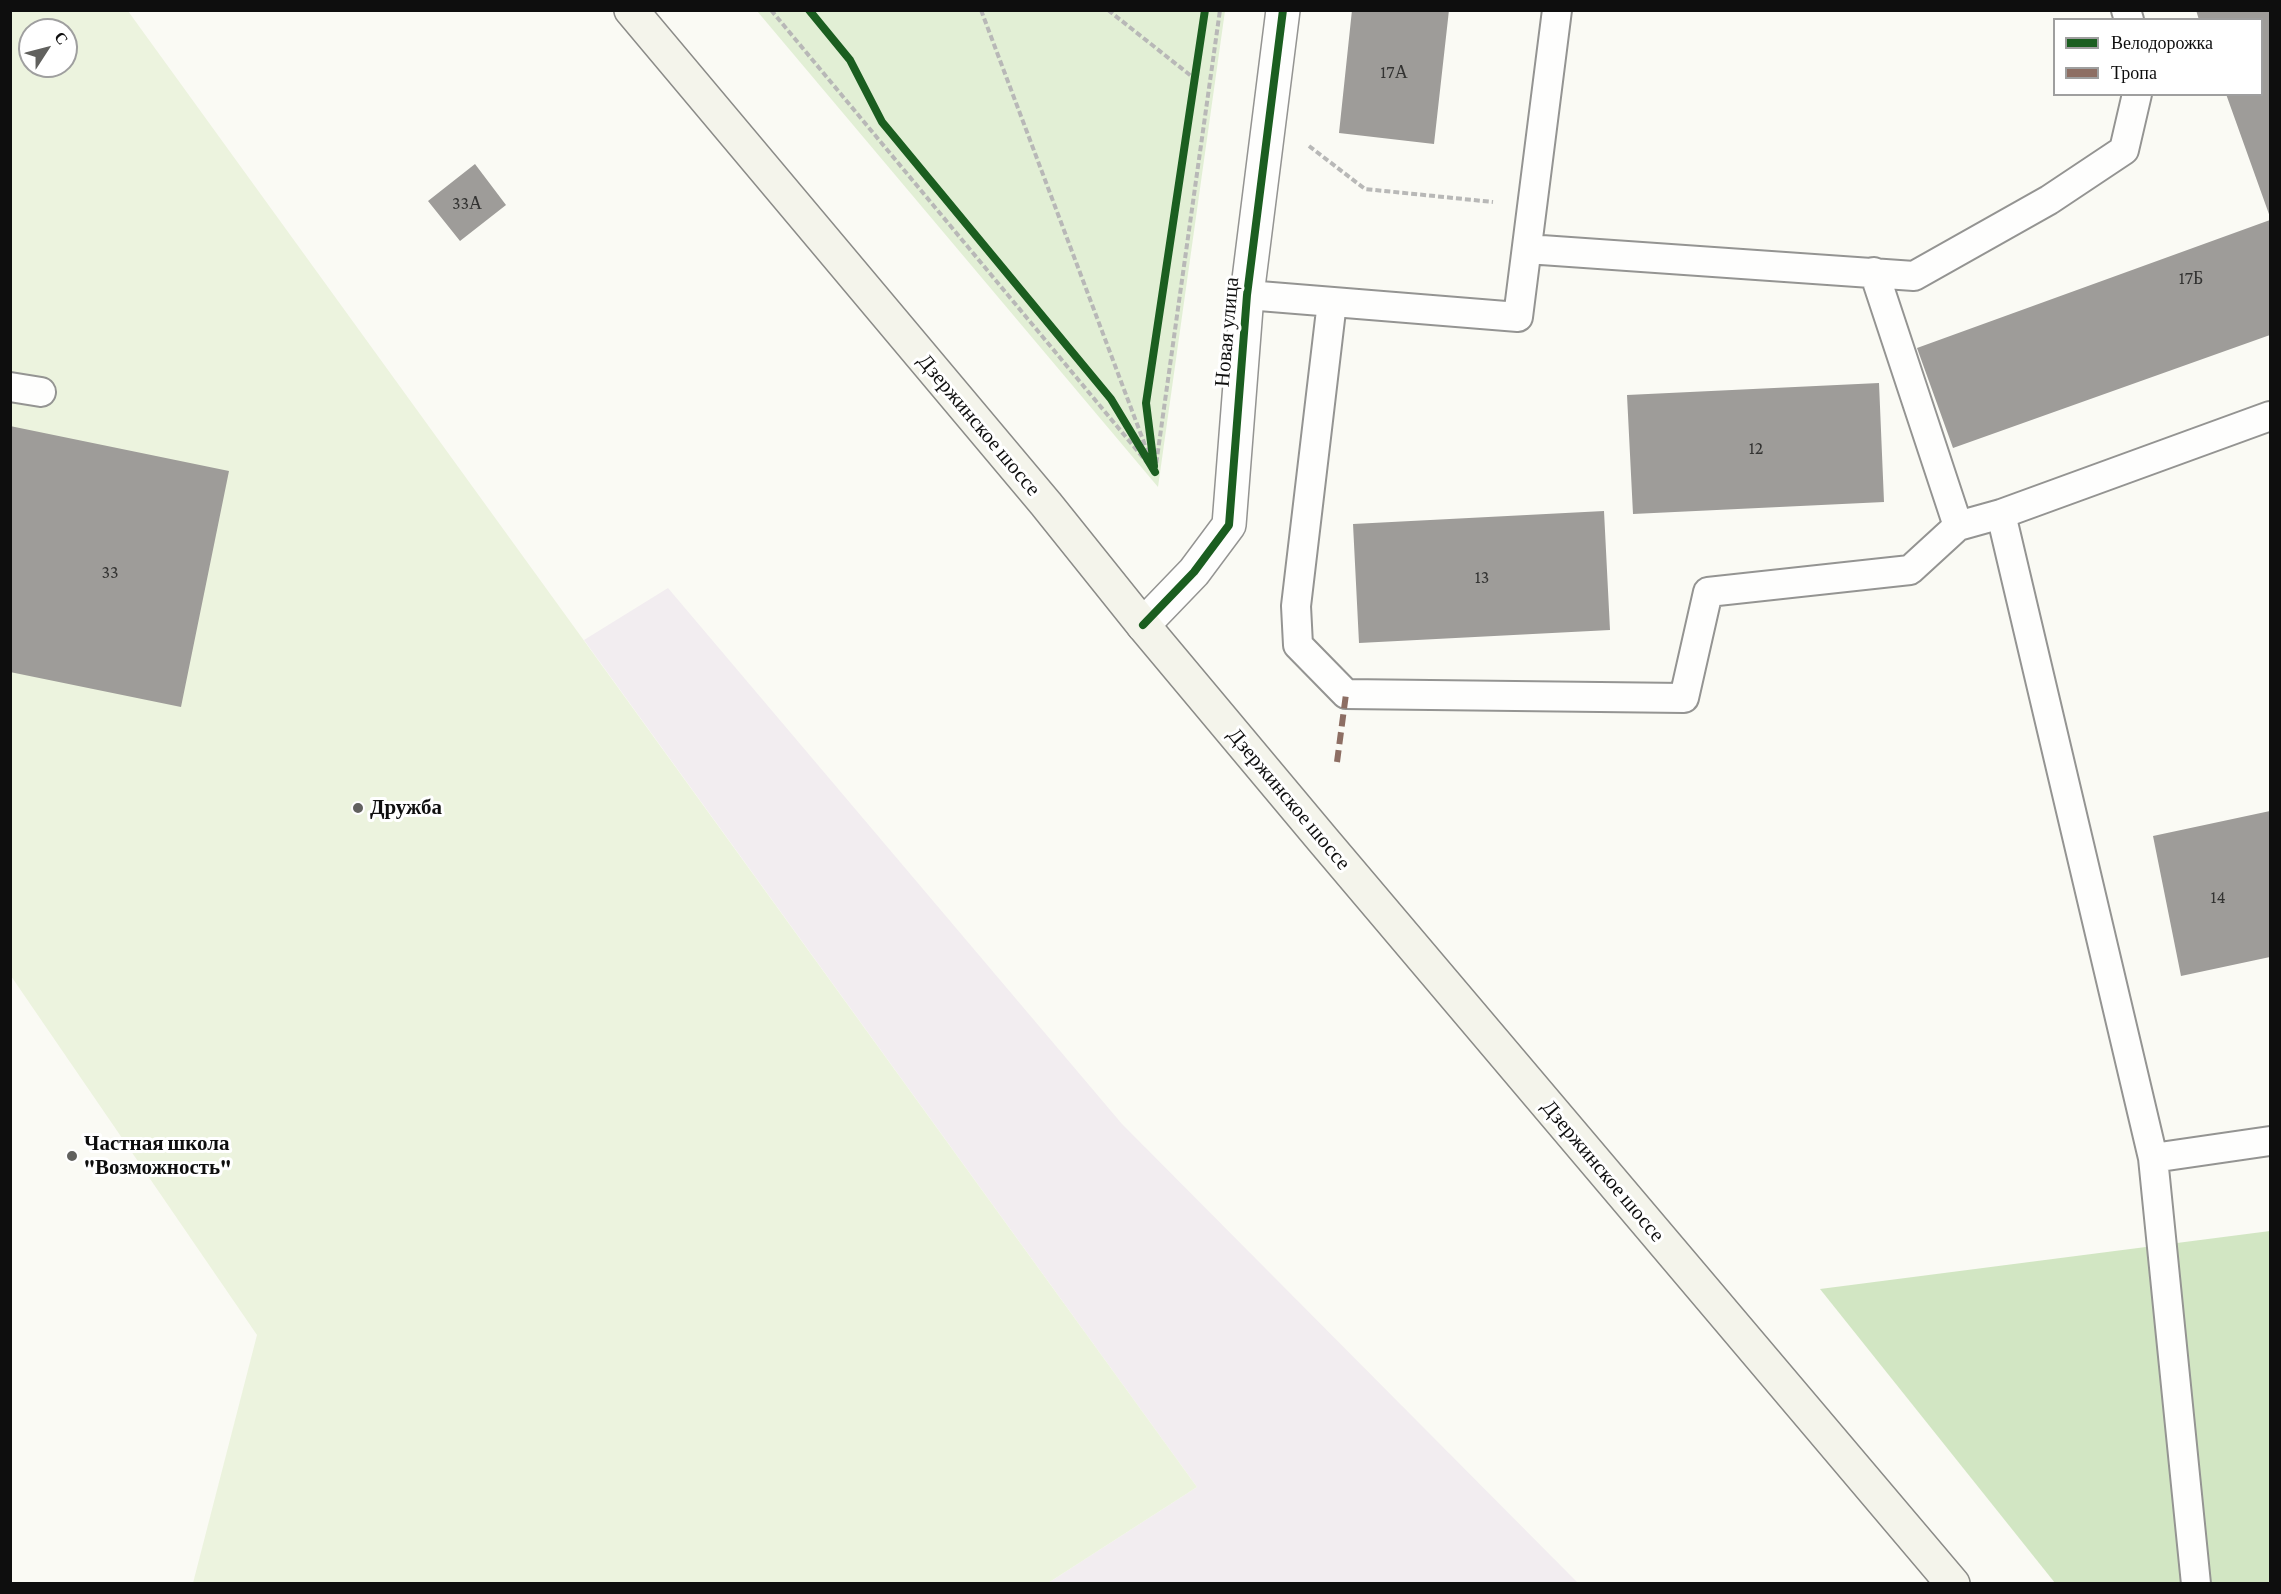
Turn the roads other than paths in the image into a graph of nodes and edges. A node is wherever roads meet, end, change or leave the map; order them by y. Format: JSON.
{"nodes":[{"id":1,"x":631,"y":10,"type":"edge"},
{"id":2,"x":1283,"y":10,"type":"edge"},
{"id":3,"x":1557,"y":10,"type":"edge"},
{"id":4,"x":2137,"y":96,"type":"edge"},
{"id":5,"x":1527,"y":249,"type":"junction"},
{"id":6,"x":1874,"y":272,"type":"junction"},
{"id":7,"x":1247,"y":296,"type":"junction"},
{"id":8,"x":1332,"y":302,"type":"junction"},
{"id":9,"x":10,"y":387,"type":"edge"},
{"id":10,"x":41,"y":392,"type":"dead end"},
{"id":11,"x":2271,"y":416,"type":"edge"},
{"id":12,"x":2001,"y":514,"type":"junction"},
{"id":13,"x":1958,"y":526,"type":"junction"},
{"id":14,"x":1143,"y":625,"type":"junction"},
{"id":15,"x":2271,"y":1140,"type":"edge"},
{"id":16,"x":2153,"y":1158,"type":"junction"},
{"id":17,"x":1953,"y":1584,"type":"edge"},
{"id":18,"x":2196,"y":1584,"type":"edge"}],
"edges":[{"from":1,"to":14,"type":"main road","name":"Дзержинское шоссе"},
{"from":2,"to":7,"type":"street","name":"Новая улица"},
{"from":3,"to":5,"type":"lane"},
{"from":4,"to":6,"type":"lane"},
{"from":5,"to":6,"type":"lane"},
{"from":5,"to":8,"type":"lane"},
{"from":6,"to":13,"type":"lane"},
{"from":7,"to":8,"type":"lane"},
{"from":7,"to":14,"type":"street","name":"Новая улица"},
{"from":8,"to":13,"type":"lane"},
{"from":9,"to":10,"type":"lane"},
{"from":11,"to":12,"type":"lane"},
{"from":12,"to":13,"type":"lane"},
{"from":12,"to":16,"type":"lane"},
{"from":14,"to":17,"type":"main road","name":"Дзержинское шоссе"},
{"from":15,"to":16,"type":"lane"},
{"from":16,"to":18,"type":"lane"}]}
